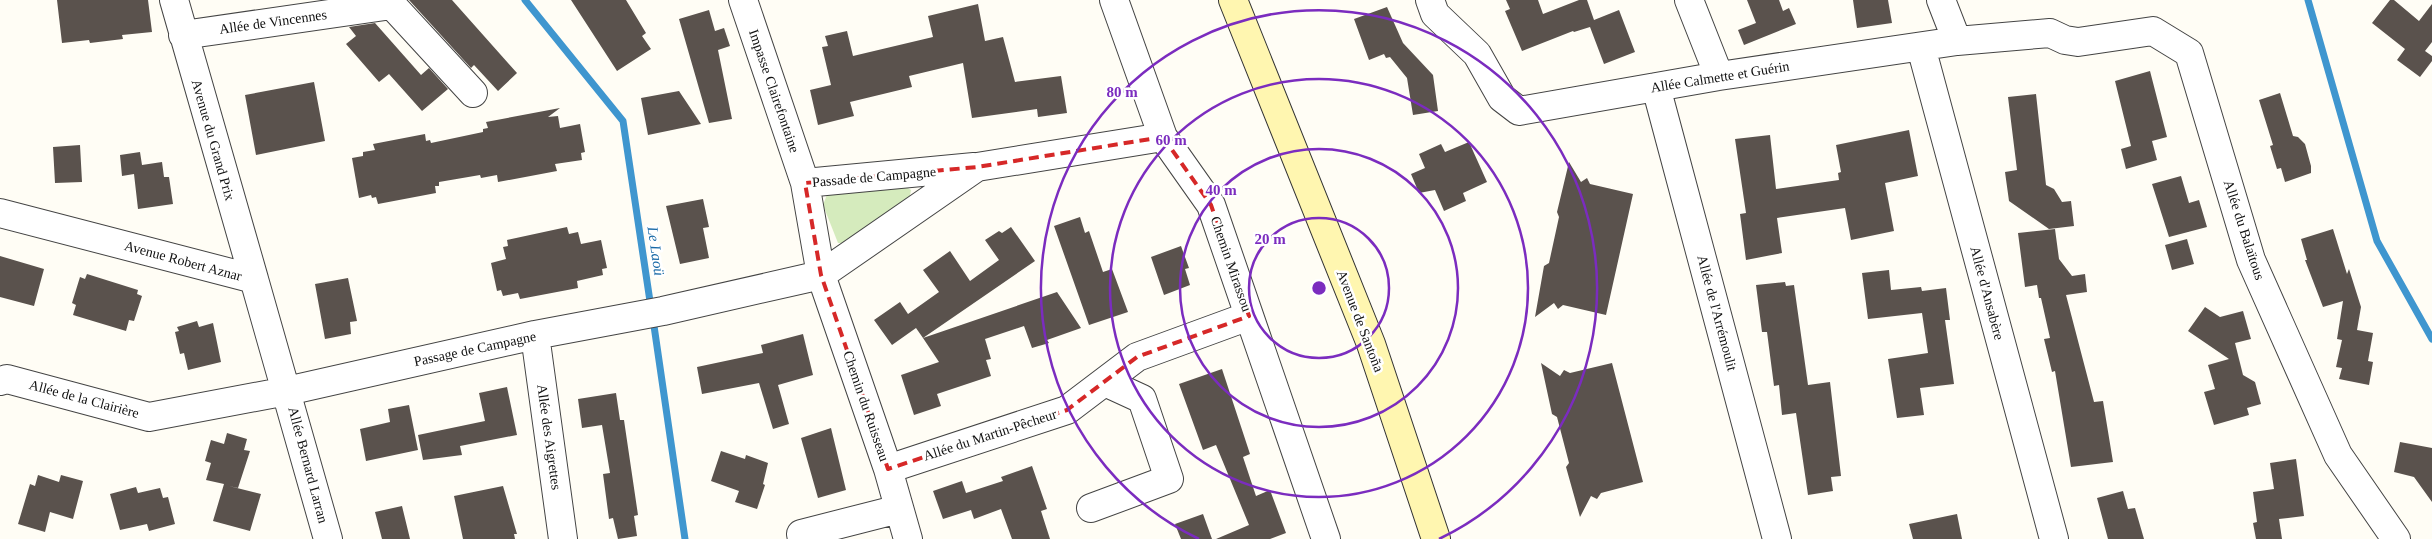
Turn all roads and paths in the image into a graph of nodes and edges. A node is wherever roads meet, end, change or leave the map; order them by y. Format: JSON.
{"nodes":[{"id":1,"x":174,"y":0,"type":"edge"},
{"id":2,"x":743,"y":0,"type":"edge"},
{"id":3,"x":1114,"y":0,"type":"edge"},
{"id":4,"x":1226,"y":0,"type":"edge"},
{"id":5,"x":1233,"y":0,"type":"edge"},
{"id":6,"x":1430,"y":0,"type":"edge"},
{"id":7,"x":1689,"y":0,"type":"edge"},
{"id":8,"x":1941,"y":0,"type":"edge"},
{"id":9,"x":183,"y":35,"type":"junction"},
{"id":10,"x":2065,"y":40,"type":"joint"},
{"id":11,"x":1957,"y":41,"type":"junction"},
{"id":12,"x":1921,"y":47,"type":"junction"},
{"id":13,"x":1719,"y":76,"type":"junction"},
{"id":14,"x":1656,"y":87,"type":"junction"},
{"id":15,"x":473,"y":92,"type":"dead end"},
{"id":16,"x":1275,"y":107,"type":"junction"},
{"id":17,"x":1163,"y":137,"type":"junction"},
{"id":18,"x":977,"y":167,"type":"junction"},
{"id":19,"x":805,"y":183,"type":"junction"},
{"id":20,"x":0,"y":213,"type":"edge"},
{"id":21,"x":821,"y":275,"type":"junction"},
{"id":22,"x":254,"y":279,"type":"junction"},
{"id":23,"x":651,"y":314,"type":"joint"},
{"id":24,"x":1249,"y":316,"type":"junction"},
{"id":25,"x":535,"y":335,"type":"junction"},
{"id":26,"x":0,"y":381,"type":"edge"},
{"id":27,"x":1104,"y":382,"type":"junction"},
{"id":28,"x":287,"y":390,"type":"junction"},
{"id":29,"x":888,"y":469,"type":"junction"},
{"id":30,"x":899,"y":508,"type":"junction"},
{"id":31,"x":1091,"y":508,"type":"dead end"},
{"id":32,"x":328,"y":539,"type":"edge"},
{"id":33,"x":563,"y":539,"type":"edge"},
{"id":34,"x":802,"y":539,"type":"edge"},
{"id":35,"x":908,"y":539,"type":"edge"},
{"id":36,"x":1326,"y":539,"type":"edge"},
{"id":37,"x":1436,"y":539,"type":"edge"},
{"id":38,"x":1777,"y":539,"type":"edge"},
{"id":39,"x":2054,"y":539,"type":"edge"},
{"id":40,"x":2396,"y":539,"type":"edge"}],
"edges":[{"from":1,"to":9,"type":"street","name":"Avenue du Grand Prix"},
{"from":2,"to":19,"type":"street","name":"Impasse Clairefontaine"},
{"from":3,"to":17,"type":"street","name":"Chemin Mirassou"},
{"from":4,"to":16,"type":"main road","name":"Avenue de Santoña"},
{"from":5,"to":16,"type":"main road","name":"Avenue de Santoña"},
{"from":6,"to":14,"type":"street","name":"Allée Calmette et Guérin"},
{"from":7,"to":13,"type":"street"},
{"from":8,"to":11,"type":"street"},
{"from":9,"to":15,"type":"street","name":"Allée de Vincennes"},
{"from":9,"to":22,"type":"street","name":"Avenue du Grand Prix"},
{"from":10,"to":11,"type":"street","name":"Allée Calmette et Guérin"},
{"from":10,"to":40,"type":"street","name":"Allée du Balaïtous"},
{"from":11,"to":12,"type":"street","name":"Allée Calmette et Guérin"},
{"from":12,"to":13,"type":"street","name":"Allée Calmette et Guérin"},
{"from":12,"to":39,"type":"street","name":"Allée d'Ansabère"},
{"from":13,"to":14,"type":"street","name":"Allée Calmette et Guérin"},
{"from":14,"to":38,"type":"street","name":"Allée de l'Arrémoulit"},
{"from":16,"to":37,"type":"main road","name":"Avenue de Santoña"},
{"from":17,"to":18,"type":"street","name":"Passade de Campagne"},
{"from":17,"to":24,"type":"street","name":"Chemin Mirassou"},
{"from":18,"to":19,"type":"street","name":"Passade de Campagne"},
{"from":18,"to":21,"type":"street","name":"Passade de Campagne"},
{"from":19,"to":21,"type":"street","name":"Passade de Campagne"},
{"from":20,"to":22,"type":"street","name":"Avenue Robert Aznar"},
{"from":21,"to":23,"type":"street","name":"Passade de Campagne"},
{"from":21,"to":29,"type":"street","name":"Chemin du Ruisseau"},
{"from":22,"to":28,"type":"street","name":"Avenue Robert Aznar"},
{"from":23,"to":25,"type":"street","name":"Passage de Campagne"},
{"from":24,"to":27,"type":"street","name":"Allée du Martin-Pêcheur"},
{"from":24,"to":36,"type":"street","name":"Chemin Mirassou"},
{"from":25,"to":28,"type":"street","name":"Passage de Campagne"},
{"from":25,"to":33,"type":"street","name":"Allée des Aigrettes"},
{"from":26,"to":28,"type":"street","name":"Allée de la Clairière"},
{"from":27,"to":29,"type":"street","name":"Allée du Martin-Pêcheur"},
{"from":27,"to":31,"type":"street"},
{"from":28,"to":32,"type":"street","name":"Allée Bernard Larran"},
{"from":29,"to":30,"type":"street","name":"Chemin du Ruisseau"},
{"from":30,"to":34,"type":"street"},
{"from":30,"to":35,"type":"street","name":"Chemin du Ruisseau"}]}
